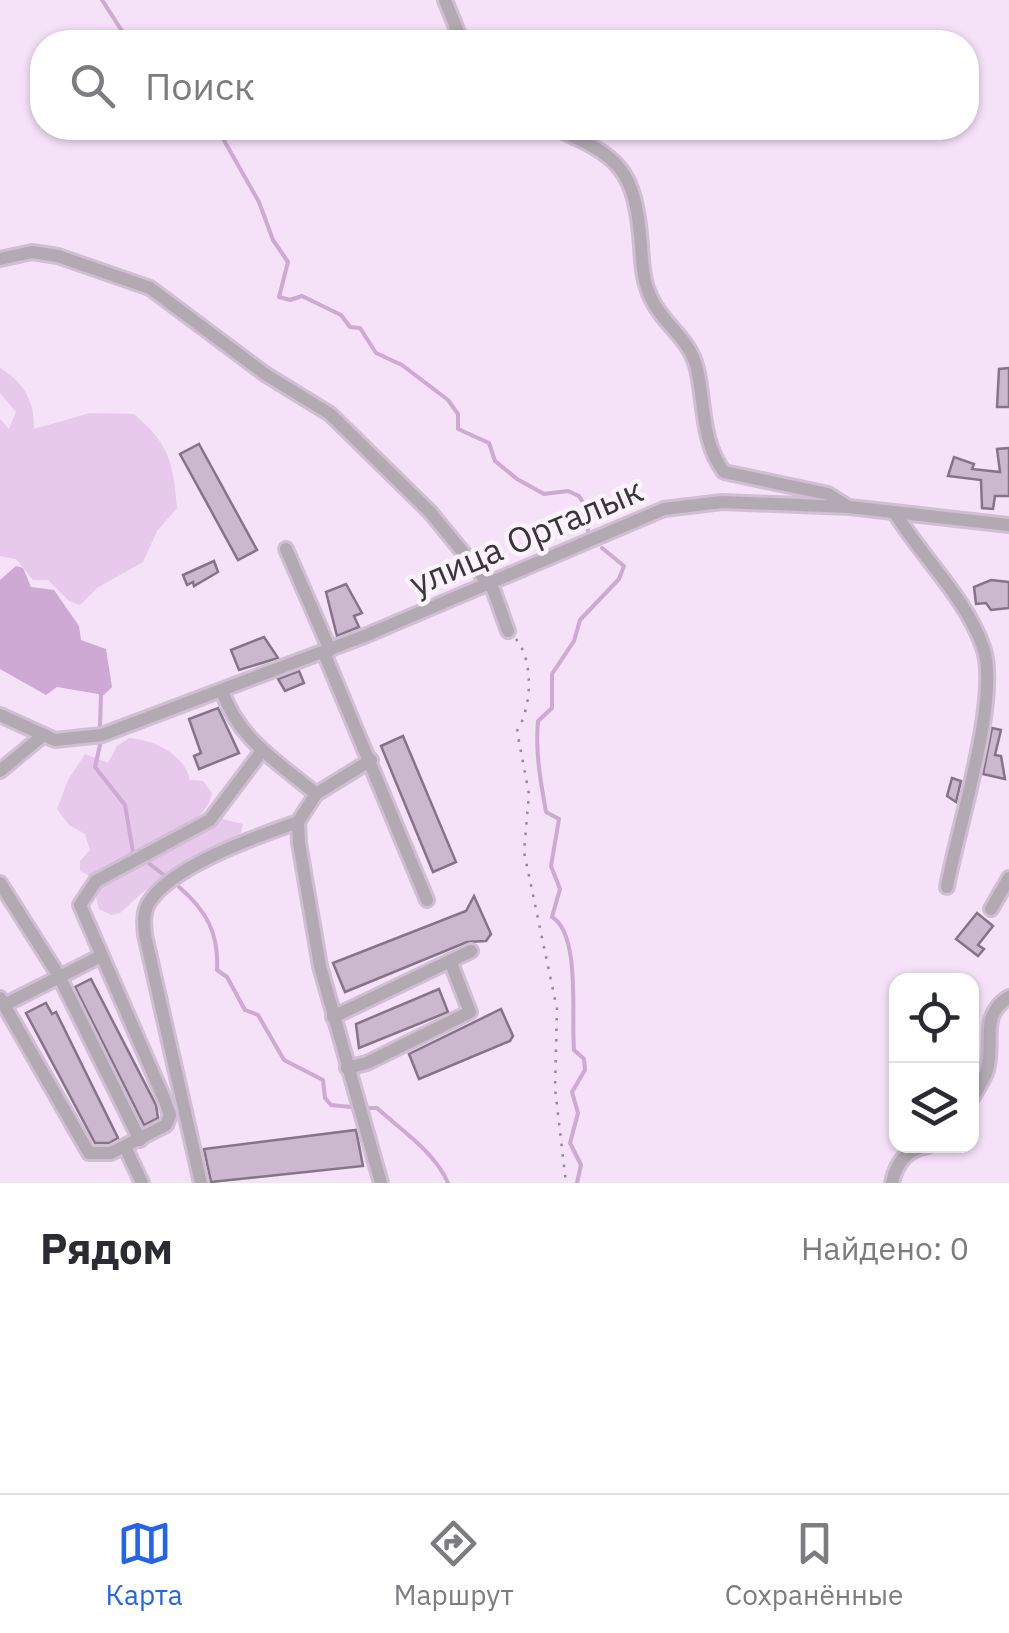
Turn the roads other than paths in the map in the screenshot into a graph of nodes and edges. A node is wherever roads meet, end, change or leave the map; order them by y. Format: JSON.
{"nodes":[{"id":1,"x":444,"y":0,"type":"edge"},
{"id":2,"x":457,"y":30,"type":"edge"},
{"id":3,"x":579,"y":140,"type":"edge"},
{"id":4,"x":0,"y":259,"type":"edge"},
{"id":5,"x":849,"y":507,"type":"junction"},
{"id":6,"x":895,"y":513,"type":"junction"},
{"id":7,"x":1009,"y":525,"type":"edge"},
{"id":8,"x":286,"y":548,"type":"dead end"},
{"id":9,"x":489,"y":584,"type":"junction"},
{"id":10,"x":508,"y":630,"type":"road end"},
{"id":11,"x":327,"y":652,"type":"junction"},
{"id":12,"x":222,"y":691,"type":"junction"},
{"id":13,"x":0,"y":716,"type":"edge"},
{"id":14,"x":41,"y":737,"type":"junction"},
{"id":15,"x":262,"y":752,"type":"junction"},
{"id":16,"x":371,"y":760,"type":"junction"},
{"id":17,"x":0,"y":771,"type":"edge"},
{"id":18,"x":316,"y":794,"type":"junction"},
{"id":19,"x":298,"y":822,"type":"junction"},
{"id":20,"x":1009,"y":878,"type":"edge"},
{"id":21,"x":0,"y":883,"type":"edge"},
{"id":22,"x":948,"y":887,"type":"dead end"},
{"id":23,"x":428,"y":900,"type":"dead end"},
{"id":24,"x":991,"y":908,"type":"dead end"},
{"id":25,"x":471,"y":951,"type":"dead end"},
{"id":26,"x":100,"y":957,"type":"junction"},
{"id":27,"x":450,"y":961,"type":"junction"},
{"id":28,"x":59,"y":976,"type":"junction"},
{"id":29,"x":1009,"y":997,"type":"edge"},
{"id":30,"x":3,"y":1001,"type":"edge"},
{"id":31,"x":333,"y":1017,"type":"junction"},
{"id":32,"x":348,"y":1068,"type":"junction"},
{"id":33,"x":979,"y":1086,"type":"edge"},
{"id":34,"x":140,"y":1140,"type":"junction"},
{"id":35,"x":125,"y":1147,"type":"junction"},
{"id":36,"x":909,"y":1153,"type":"edge"},
{"id":37,"x":142,"y":1183,"type":"edge"},
{"id":38,"x":201,"y":1183,"type":"edge"},
{"id":39,"x":381,"y":1183,"type":"edge"},
{"id":40,"x":892,"y":1183,"type":"edge"}],
"edges":[{"from":1,"to":2,"type":"street"},
{"from":3,"to":5,"type":"street"},
{"from":4,"to":9,"type":"street"},
{"from":5,"to":6,"type":"street","name":"улица Орталык"},
{"from":5,"to":9,"type":"street","name":"улица Орталык"},
{"from":6,"to":7,"type":"street","name":"улица Орталык"},
{"from":6,"to":22,"type":"street"},
{"from":8,"to":11,"type":"street"},
{"from":9,"to":10,"type":"street"},
{"from":9,"to":11,"type":"street","name":"улица Орталык"},
{"from":11,"to":12,"type":"street","name":"улица Орталык"},
{"from":11,"to":16,"type":"street"},
{"from":12,"to":14,"type":"street","name":"улица Орталык"},
{"from":12,"to":15,"type":"street"},
{"from":13,"to":14,"type":"street"},
{"from":14,"to":17,"type":"street"},
{"from":15,"to":18,"type":"street"},
{"from":15,"to":26,"type":"street"},
{"from":16,"to":18,"type":"street"},
{"from":16,"to":23,"type":"street"},
{"from":18,"to":19,"type":"street"},
{"from":19,"to":31,"type":"street"},
{"from":19,"to":38,"type":"street"},
{"from":20,"to":24,"type":"street"},
{"from":21,"to":28,"type":"street"},
{"from":25,"to":27,"type":"street"},
{"from":26,"to":28,"type":"street"},
{"from":26,"to":34,"type":"street"},
{"from":27,"to":31,"type":"street"},
{"from":27,"to":32,"type":"street"},
{"from":28,"to":30,"type":"street"},
{"from":28,"to":34,"type":"street"},
{"from":29,"to":33,"type":"street"},
{"from":30,"to":35,"type":"street"},
{"from":31,"to":32,"type":"street"},
{"from":32,"to":39,"type":"street"},
{"from":34,"to":35,"type":"street"},
{"from":35,"to":37,"type":"street"},
{"from":36,"to":40,"type":"street"}]}
